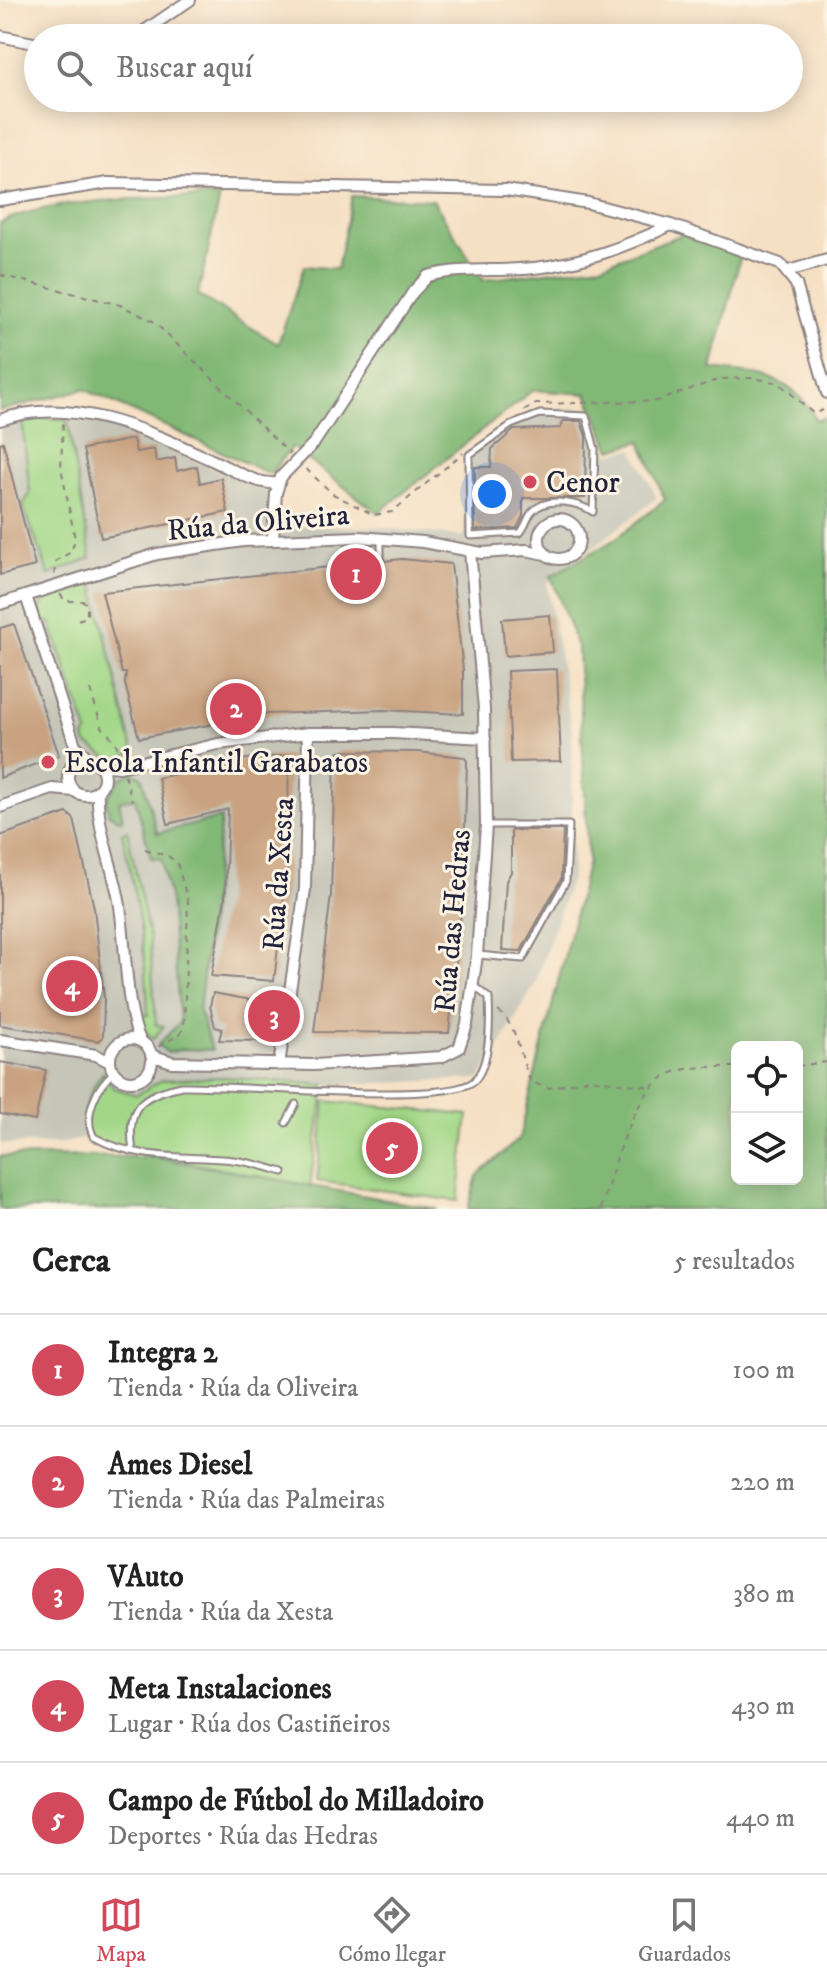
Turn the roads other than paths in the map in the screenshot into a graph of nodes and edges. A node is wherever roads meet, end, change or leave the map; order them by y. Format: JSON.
{"nodes":[{"id":1,"x":190,"y":0,"type":"edge"},
{"id":2,"x":155,"y":24,"type":"edge"},
{"id":3,"x":0,"y":36,"type":"edge"},
{"id":4,"x":24,"y":41,"type":"edge"},
{"id":5,"x":0,"y":200,"type":"edge"},
{"id":6,"x":671,"y":225,"type":"junction"},
{"id":7,"x":827,"y":260,"type":"edge"},
{"id":8,"x":788,"y":271,"type":"junction"},
{"id":9,"x":827,"y":393,"type":"edge"},
{"id":10,"x":0,"y":420,"type":"edge"},
{"id":11,"x":278,"y":483,"type":"junction"},
{"id":12,"x":503,"y":535,"type":"junction"},
{"id":13,"x":381,"y":538,"type":"junction"},
{"id":14,"x":539,"y":538,"type":"junction"},
{"id":15,"x":273,"y":539,"type":"junction"},
{"id":16,"x":526,"y":550,"type":"junction"},
{"id":17,"x":470,"y":551,"type":"junction"},
{"id":18,"x":503,"y":553,"type":"junction"},
{"id":19,"x":545,"y":554,"type":"junction"},
{"id":20,"x":381,"y":557,"type":"dead end"},
{"id":21,"x":26,"y":596,"type":"junction"},
{"id":22,"x":0,"y":604,"type":"edge"},
{"id":23,"x":308,"y":733,"type":"junction"},
{"id":24,"x":485,"y":738,"type":"junction"},
{"id":25,"x":75,"y":745,"type":"junction"},
{"id":26,"x":94,"y":763,"type":"junction"},
{"id":27,"x":122,"y":766,"type":"junction"},
{"id":28,"x":70,"y":771,"type":"junction"},
{"id":29,"x":100,"y":787,"type":"junction"},
{"id":30,"x":52,"y":789,"type":"junction"},
{"id":31,"x":78,"y":793,"type":"junction"},
{"id":32,"x":0,"y":807,"type":"edge"},
{"id":33,"x":98,"y":812,"type":"junction"},
{"id":34,"x":486,"y":825,"type":"junction"},
{"id":35,"x":477,"y":955,"type":"junction"},
{"id":36,"x":473,"y":986,"type":"junction"},
{"id":37,"x":132,"y":1023,"type":"junction"},
{"id":38,"x":0,"y":1040,"type":"edge"},
{"id":39,"x":140,"y":1040,"type":"junction"},
{"id":40,"x":119,"y":1044,"type":"junction"},
{"id":41,"x":151,"y":1053,"type":"junction"},
{"id":42,"x":96,"y":1055,"type":"junction"},
{"id":43,"x":168,"y":1061,"type":"junction"},
{"id":44,"x":279,"y":1065,"type":"junction"},
{"id":45,"x":112,"y":1067,"type":"junction"},
{"id":46,"x":150,"y":1068,"type":"junction"},
{"id":47,"x":296,"y":1104,"type":"dead end"},
{"id":48,"x":286,"y":1123,"type":"dead end"},
{"id":49,"x":133,"y":1151,"type":"junction"},
{"id":50,"x":283,"y":1172,"type":"dead end"}],
"edges":[{"from":1,"to":2,"type":"street"},
{"from":3,"to":4,"type":"street"},
{"from":5,"to":6,"type":"street"},
{"from":6,"to":8,"type":"street"},
{"from":6,"to":11,"type":"street"},
{"from":7,"to":8,"type":"street"},
{"from":8,"to":9,"type":"street"},
{"from":10,"to":11,"type":"street"},
{"from":11,"to":15,"type":"street"},
{"from":12,"to":12,"type":"lane"},
{"from":12,"to":18,"type":"lane"},
{"from":13,"to":15,"type":"street","name":"Rúa da Oliveira"},
{"from":13,"to":17,"type":"street","name":"Rúa da Oliveira"},
{"from":13,"to":20,"type":"lane"},
{"from":14,"to":16,"type":"street","name":"Rúa da Oliveira"},
{"from":14,"to":19,"type":"street"},
{"from":14,"to":19,"type":"street","name":"Rúa da Oliveira"},
{"from":15,"to":21,"type":"street","name":"Rúa da Oliveira"},
{"from":16,"to":18,"type":"street","name":"Rúa da Oliveira"},
{"from":16,"to":19,"type":"street","name":"Rúa da Oliveira"},
{"from":17,"to":18,"type":"street","name":"Rúa da Oliveira"},
{"from":17,"to":24,"type":"street","name":"Rúa das Hedras"},
{"from":21,"to":22,"type":"street","name":"Rúa da Oliveira"},
{"from":21,"to":25,"type":"street"},
{"from":23,"to":24,"type":"street"},
{"from":23,"to":27,"type":"street"},
{"from":23,"to":44,"type":"street","name":"Rúa da Xesta"},
{"from":24,"to":34,"type":"street","name":"Rúa das Hedras"},
{"from":25,"to":26,"type":"street"},
{"from":25,"to":28,"type":"street"},
{"from":26,"to":27,"type":"street"},
{"from":26,"to":28,"type":"street"},
{"from":26,"to":29,"type":"street"},
{"from":27,"to":29,"type":"street"},
{"from":28,"to":30,"type":"street"},
{"from":28,"to":31,"type":"street"},
{"from":29,"to":31,"type":"street"},
{"from":29,"to":33,"type":"street"},
{"from":30,"to":31,"type":"street"},
{"from":30,"to":32,"type":"street"},
{"from":31,"to":33,"type":"street"},
{"from":33,"to":37,"type":"street"},
{"from":34,"to":35,"type":"street","name":"Rúa das Hedras"},
{"from":34,"to":35,"type":"lane"},
{"from":35,"to":36,"type":"street","name":"Rúa das Hedras"},
{"from":36,"to":44,"type":"street","name":"Rúa das Hedras"},
{"from":36,"to":49,"type":"lane"},
{"from":37,"to":39,"type":"street","name":"Rúa das Hedras"},
{"from":37,"to":40,"type":"street"},
{"from":38,"to":42,"type":"street","name":"Rúa das Hedras"},
{"from":39,"to":40,"type":"street"},
{"from":39,"to":41,"type":"street","name":"Rúa das Hedras"},
{"from":40,"to":42,"type":"street"},
{"from":40,"to":45,"type":"street"},
{"from":41,"to":43,"type":"street","name":"Rúa das Hedras"},
{"from":41,"to":46,"type":"street"},
{"from":42,"to":45,"type":"street","name":"Rúa das Hedras"},
{"from":43,"to":44,"type":"street","name":"Rúa das Hedras"},
{"from":43,"to":46,"type":"street","name":"Rúa das Hedras"},
{"from":45,"to":46,"type":"street","name":"Rúa das Hedras"},
{"from":45,"to":49,"type":"lane"},
{"from":47,"to":48,"type":"lane"},
{"from":49,"to":50,"type":"lane"}]}
